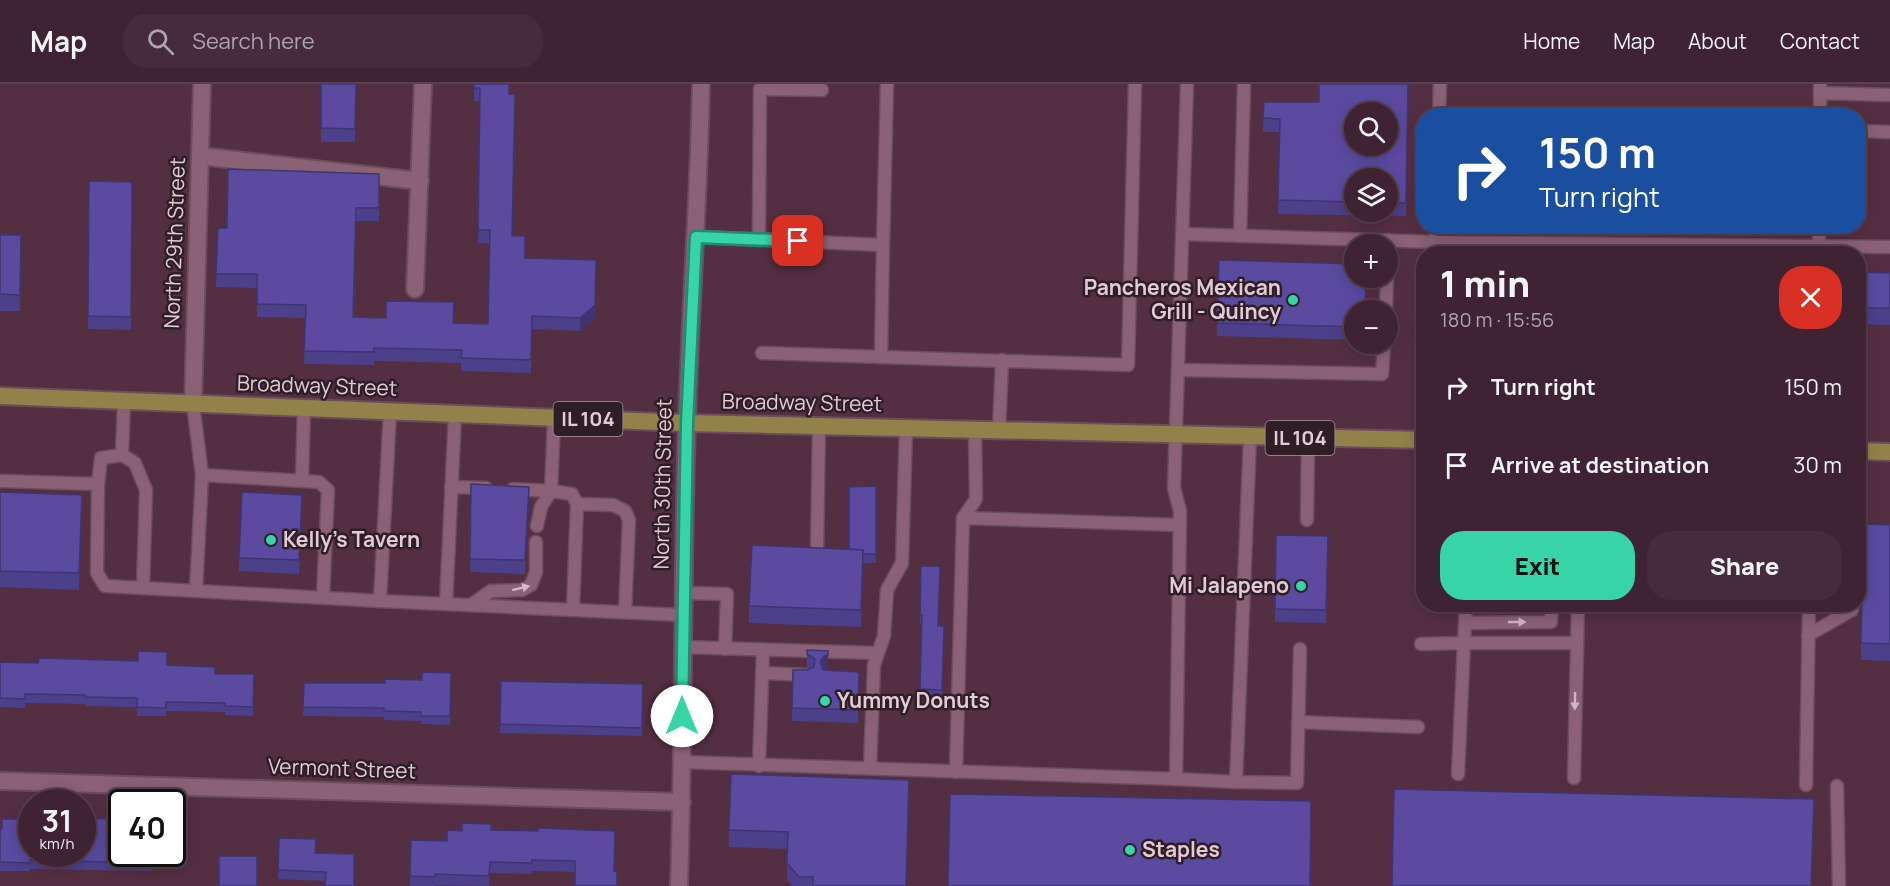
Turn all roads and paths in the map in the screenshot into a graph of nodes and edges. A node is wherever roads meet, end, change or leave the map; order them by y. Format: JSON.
{"nodes":[{"id":1,"x":202,"y":84,"type":"edge"},
{"id":2,"x":423,"y":84,"type":"edge"},
{"id":3,"x":701,"y":84,"type":"edge"},
{"id":4,"x":887,"y":84,"type":"edge"},
{"id":5,"x":1135,"y":84,"type":"edge"},
{"id":6,"x":1187,"y":84,"type":"edge"},
{"id":7,"x":1244,"y":84,"type":"edge"},
{"id":8,"x":1440,"y":84,"type":"edge"},
{"id":9,"x":1820,"y":88,"type":"edge"},
{"id":10,"x":822,"y":90,"type":"dead end"},
{"id":11,"x":1890,"y":95,"type":"edge"},
{"id":12,"x":1439,"y":108,"type":"edge"},
{"id":13,"x":1820,"y":108,"type":"edge"},
{"id":14,"x":1866,"y":131,"type":"edge"},
{"id":15,"x":1890,"y":132,"type":"edge"},
{"id":16,"x":200,"y":156,"type":"junction"},
{"id":17,"x":420,"y":180,"type":"junction"},
{"id":18,"x":1183,"y":234,"type":"junction"},
{"id":19,"x":1819,"y":234,"type":"edge"},
{"id":20,"x":1240,"y":236,"type":"junction"},
{"id":21,"x":696,"y":237,"type":"junction"},
{"id":22,"x":1344,"y":239,"type":"edge"},
{"id":23,"x":759,"y":240,"type":"junction"},
{"id":24,"x":1398,"y":242,"type":"edge"},
{"id":25,"x":883,"y":245,"type":"junction"},
{"id":26,"x":1424,"y":246,"type":"edge"},
{"id":27,"x":1819,"y":246,"type":"edge"},
{"id":28,"x":1866,"y":247,"type":"edge"},
{"id":29,"x":1890,"y":247,"type":"edge"},
{"id":30,"x":415,"y":288,"type":"dead end"},
{"id":31,"x":762,"y":353,"type":"dead end"},
{"id":32,"x":1383,"y":354,"type":"edge"},
{"id":33,"x":881,"y":357,"type":"junction"},
{"id":34,"x":1002,"y":360,"type":"junction"},
{"id":35,"x":1178,"y":369,"type":"junction"},
{"id":36,"x":0,"y":396,"type":"edge"},
{"id":37,"x":124,"y":401,"type":"junction"},
{"id":38,"x":193,"y":404,"type":"junction"},
{"id":39,"x":304,"y":408,"type":"junction"},
{"id":40,"x":390,"y":411,"type":"junction"},
{"id":41,"x":455,"y":414,"type":"junction"},
{"id":42,"x":554,"y":418,"type":"junction"},
{"id":43,"x":687,"y":423,"type":"junction"},
{"id":44,"x":819,"y":426,"type":"junction"},
{"id":45,"x":906,"y":429,"type":"junction"},
{"id":46,"x":975,"y":430,"type":"junction"},
{"id":47,"x":999,"y":431,"type":"junction"},
{"id":48,"x":1176,"y":436,"type":"junction"},
{"id":49,"x":1250,"y":437,"type":"junction"},
{"id":50,"x":1308,"y":438,"type":"junction"},
{"id":51,"x":1416,"y":440,"type":"edge"},
{"id":52,"x":1866,"y":451,"type":"edge"},
{"id":53,"x":1890,"y":452,"type":"edge"},
{"id":54,"x":122,"y":455,"type":"junction"},
{"id":55,"x":202,"y":476,"type":"junction"},
{"id":56,"x":302,"y":480,"type":"junction"},
{"id":57,"x":0,"y":481,"type":"edge"},
{"id":58,"x":98,"y":484,"type":"junction"},
{"id":59,"x":452,"y":486,"type":"junction"},
{"id":60,"x":551,"y":491,"type":"junction"},
{"id":61,"x":578,"y":504,"type":"junction"},
{"id":62,"x":963,"y":518,"type":"junction"},
{"id":63,"x":1307,"y":520,"type":"dead end"},
{"id":64,"x":1180,"y":525,"type":"junction"},
{"id":65,"x":537,"y":526,"type":"dead end"},
{"id":66,"x":536,"y":542,"type":"dead end"},
{"id":67,"x":818,"y":552,"type":"edge"},
{"id":68,"x":143,"y":588,"type":"junction"},
{"id":69,"x":196,"y":591,"type":"junction"},
{"id":70,"x":683,"y":593,"type":"junction"},
{"id":71,"x":323,"y":597,"type":"junction"},
{"id":72,"x":380,"y":601,"type":"junction"},
{"id":73,"x":446,"y":604,"type":"junction"},
{"id":74,"x":471,"y":605,"type":"junction"},
{"id":75,"x":573,"y":609,"type":"junction"},
{"id":76,"x":625,"y":612,"type":"junction"},
{"id":77,"x":1466,"y":612,"type":"edge"},
{"id":78,"x":1552,"y":612,"type":"edge"},
{"id":79,"x":1578,"y":612,"type":"edge"},
{"id":80,"x":1809,"y":612,"type":"edge"},
{"id":81,"x":1848,"y":612,"type":"edge"},
{"id":82,"x":683,"y":615,"type":"junction"},
{"id":83,"x":1466,"y":623,"type":"junction"},
{"id":84,"x":1808,"y":635,"type":"junction"},
{"id":85,"x":1577,"y":643,"type":"junction"},
{"id":86,"x":1421,"y":644,"type":"dead end"},
{"id":87,"x":1464,"y":644,"type":"junction"},
{"id":88,"x":683,"y":647,"type":"junction"},
{"id":89,"x":725,"y":649,"type":"junction"},
{"id":90,"x":1300,"y":649,"type":"dead end"},
{"id":91,"x":763,"y":651,"type":"junction"},
{"id":92,"x":877,"y":653,"type":"junction"},
{"id":93,"x":762,"y":673,"type":"junction"},
{"id":94,"x":807,"y":675,"type":"edge"},
{"id":95,"x":1298,"y":722,"type":"junction"},
{"id":96,"x":1418,"y":727,"type":"dead end"},
{"id":97,"x":682,"y":762,"type":"junction"},
{"id":98,"x":759,"y":766,"type":"junction"},
{"id":99,"x":870,"y":768,"type":"junction"},
{"id":100,"x":956,"y":772,"type":"junction"},
{"id":101,"x":1458,"y":774,"type":"dead end"},
{"id":102,"x":1574,"y":778,"type":"dead end"},
{"id":103,"x":1176,"y":779,"type":"junction"},
{"id":104,"x":0,"y":781,"type":"edge"},
{"id":105,"x":1236,"y":782,"type":"junction"},
{"id":106,"x":1806,"y":785,"type":"dead end"},
{"id":107,"x":1837,"y":786,"type":"dead end"},
{"id":108,"x":682,"y":802,"type":"junction"},
{"id":109,"x":679,"y":886,"type":"edge"},
{"id":110,"x":1839,"y":886,"type":"edge"}],
"edges":[{"from":1,"to":16,"type":"street","name":"North 29th Street"},
{"from":2,"to":17,"type":"street"},
{"from":3,"to":21,"type":"street","name":"North 30th Street"},
{"from":4,"to":25,"type":"lane"},
{"from":5,"to":34,"type":"lane"},
{"from":6,"to":18,"type":"lane"},
{"from":7,"to":20,"type":"lane"},
{"from":8,"to":12,"type":"lane"},
{"from":9,"to":11,"type":"lane"},
{"from":9,"to":13,"type":"lane"},
{"from":10,"to":23,"type":"lane"},
{"from":14,"to":15,"type":"lane"},
{"from":16,"to":17,"type":"street"},
{"from":16,"to":38,"type":"street","name":"North 29th Street"},
{"from":17,"to":30,"type":"street"},
{"from":18,"to":20,"type":"lane"},
{"from":18,"to":35,"type":"lane"},
{"from":19,"to":27,"type":"lane"},
{"from":20,"to":22,"type":"lane"},
{"from":21,"to":23,"type":"lane"},
{"from":21,"to":43,"type":"street","name":"North 30th Street"},
{"from":23,"to":25,"type":"lane"},
{"from":24,"to":26,"type":"lane"},
{"from":25,"to":33,"type":"lane"},
{"from":28,"to":29,"type":"lane"},
{"from":31,"to":33,"type":"lane"},
{"from":32,"to":35,"type":"lane"},
{"from":33,"to":34,"type":"lane"},
{"from":34,"to":47,"type":"lane"},
{"from":35,"to":48,"type":"lane"},
{"from":36,"to":37,"type":"main road","name":"Broadway Street","number":"IL 104"},
{"from":37,"to":38,"type":"main road","name":"Broadway Street","number":"IL 104"},
{"from":37,"to":54,"type":"lane"},
{"from":38,"to":39,"type":"main road","name":"Broadway Street","number":"IL 104"},
{"from":38,"to":55,"type":"lane"},
{"from":39,"to":40,"type":"main road","name":"Broadway Street","number":"IL 104"},
{"from":39,"to":56,"type":"lane"},
{"from":40,"to":41,"type":"main road","name":"Broadway Street","number":"IL 104"},
{"from":40,"to":72,"type":"lane"},
{"from":41,"to":42,"type":"main road","name":"Broadway Street","number":"IL 104"},
{"from":41,"to":59,"type":"lane"},
{"from":42,"to":43,"type":"main road","name":"Broadway Street","number":"IL 104"},
{"from":42,"to":60,"type":"lane"},
{"from":43,"to":44,"type":"main road","name":"Broadway Street","number":"IL 104"},
{"from":43,"to":70,"type":"street","name":"North 30th Street"},
{"from":44,"to":45,"type":"main road","name":"Broadway Street","number":"IL 104"},
{"from":44,"to":67,"type":"lane"},
{"from":45,"to":46,"type":"main road","name":"Broadway Street","number":"IL 104"},
{"from":45,"to":92,"type":"lane"},
{"from":46,"to":47,"type":"main road","name":"Broadway Street","number":"IL 104"},
{"from":46,"to":62,"type":"lane"},
{"from":47,"to":48,"type":"main road","name":"Broadway Street","number":"IL 104"},
{"from":48,"to":49,"type":"main road","name":"Broadway Street","number":"IL 104"},
{"from":48,"to":64,"type":"lane"},
{"from":49,"to":50,"type":"main road","name":"Broadway Street","number":"IL 104"},
{"from":49,"to":105,"type":"lane"},
{"from":50,"to":51,"type":"main road","name":"Broadway Street","number":"IL 104"},
{"from":50,"to":63,"type":"lane"},
{"from":52,"to":53,"type":"main road"},
{"from":54,"to":58,"type":"lane"},
{"from":54,"to":68,"type":"lane"},
{"from":55,"to":56,"type":"lane"},
{"from":55,"to":69,"type":"lane"},
{"from":56,"to":71,"type":"lane"},
{"from":57,"to":58,"type":"lane"},
{"from":58,"to":68,"type":"lane"},
{"from":59,"to":60,"type":"lane"},
{"from":59,"to":73,"type":"lane"},
{"from":60,"to":61,"type":"lane"},
{"from":60,"to":65,"type":"lane"},
{"from":61,"to":75,"type":"lane"},
{"from":61,"to":76,"type":"lane"},
{"from":62,"to":64,"type":"lane"},
{"from":62,"to":100,"type":"lane"},
{"from":64,"to":103,"type":"lane"},
{"from":74,"to":66,"type":"lane","one_way":true},
{"from":68,"to":69,"type":"lane"},
{"from":69,"to":71,"type":"lane"},
{"from":70,"to":82,"type":"street","name":"North 30th Street"},
{"from":70,"to":89,"type":"lane"},
{"from":71,"to":72,"type":"lane"},
{"from":72,"to":73,"type":"lane"},
{"from":73,"to":74,"type":"lane"},
{"from":74,"to":75,"type":"lane"},
{"from":75,"to":76,"type":"lane"},
{"from":76,"to":82,"type":"lane"},
{"from":77,"to":83,"type":"lane"},
{"from":83,"to":78,"type":"lane","one_way":true},
{"from":79,"to":85,"type":"lane"},
{"from":80,"to":84,"type":"lane"},
{"from":81,"to":84,"type":"lane"},
{"from":82,"to":88,"type":"street","name":"North 30th Street"},
{"from":83,"to":87,"type":"lane"},
{"from":84,"to":106,"type":"lane"},
{"from":85,"to":87,"type":"lane"},
{"from":85,"to":102,"type":"lane","one_way":true},
{"from":86,"to":87,"type":"lane"},
{"from":87,"to":101,"type":"lane"},
{"from":88,"to":89,"type":"lane"},
{"from":88,"to":97,"type":"street","name":"North 30th Street"},
{"from":89,"to":91,"type":"lane"},
{"from":90,"to":95,"type":"lane"},
{"from":91,"to":92,"type":"lane"},
{"from":91,"to":93,"type":"lane"},
{"from":92,"to":99,"type":"lane"},
{"from":93,"to":94,"type":"lane"},
{"from":93,"to":98,"type":"lane"},
{"from":95,"to":96,"type":"lane"},
{"from":95,"to":105,"type":"lane"},
{"from":97,"to":98,"type":"lane"},
{"from":97,"to":108,"type":"street","name":"North 30th Street"},
{"from":98,"to":99,"type":"lane"},
{"from":99,"to":100,"type":"lane"},
{"from":100,"to":103,"type":"lane"},
{"from":103,"to":105,"type":"lane"},
{"from":104,"to":108,"type":"street","name":"Vermont Street"},
{"from":107,"to":110,"type":"lane"},
{"from":108,"to":109,"type":"street","name":"North 30th Street"}]}
